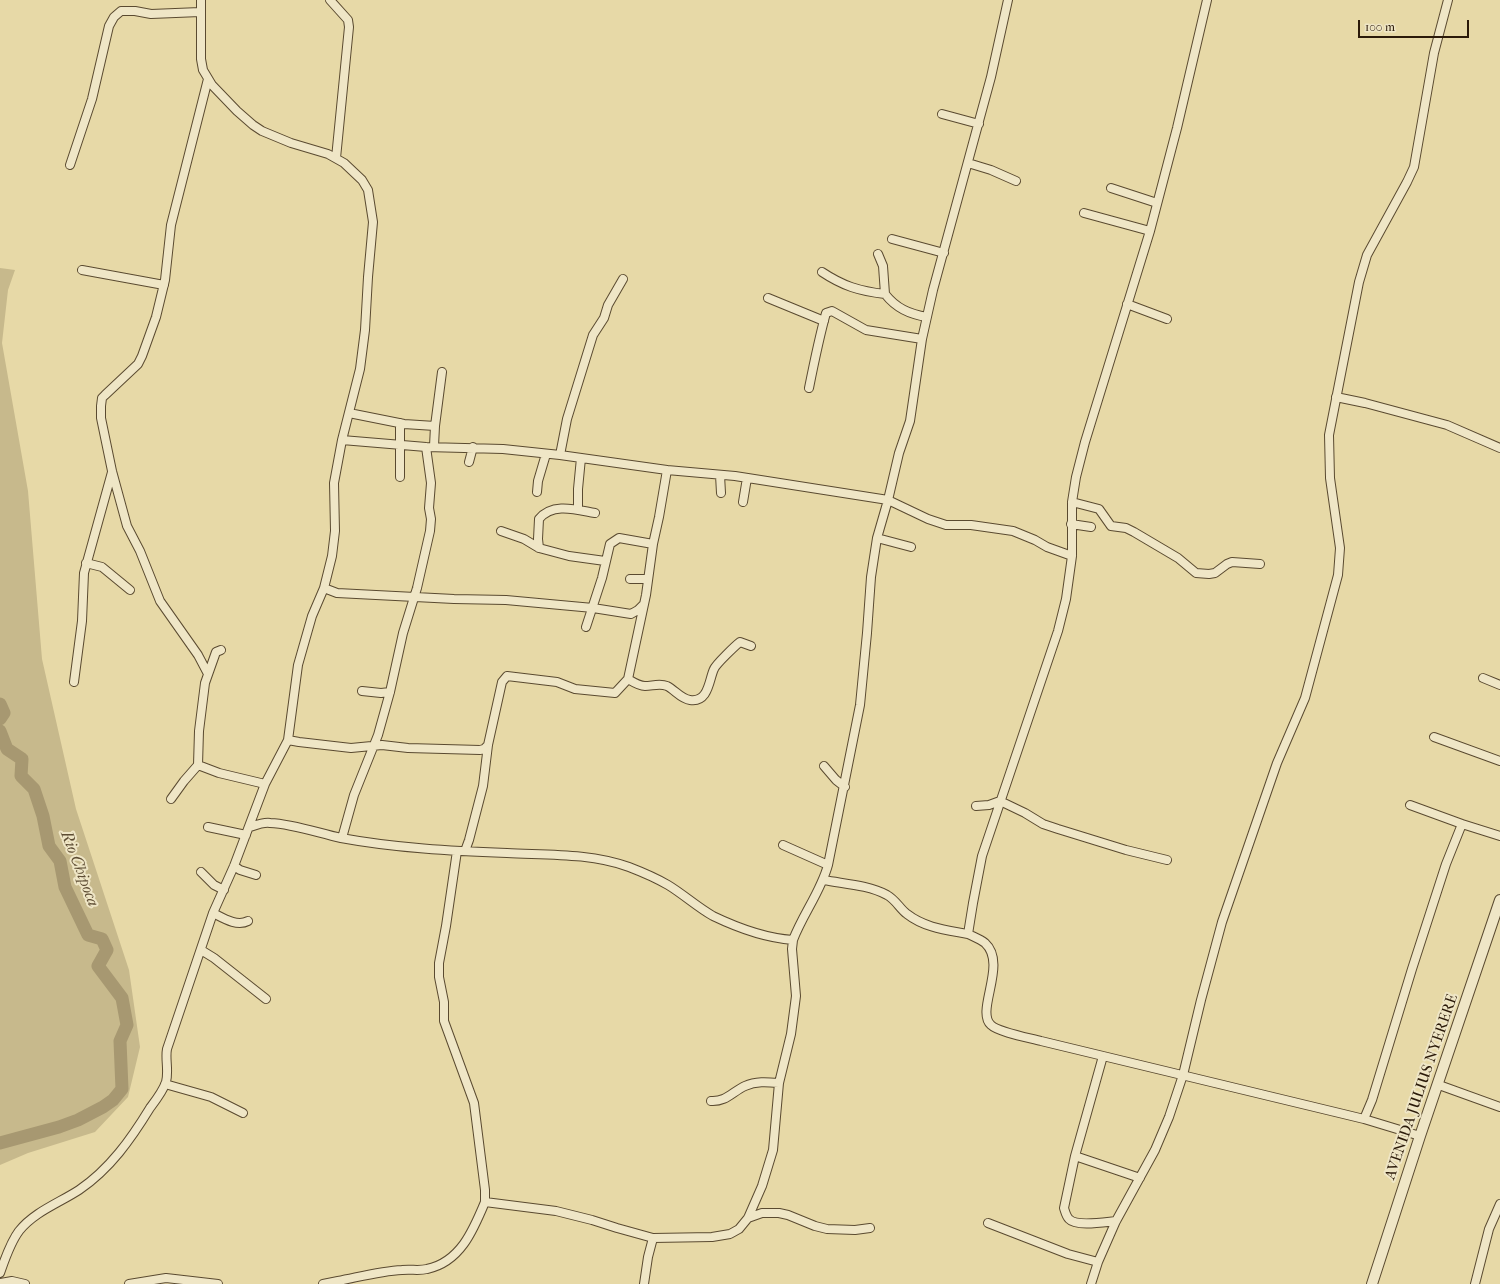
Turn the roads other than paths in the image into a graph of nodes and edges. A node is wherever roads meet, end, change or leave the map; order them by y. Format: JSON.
{"nodes":[{"id":1,"x":201,"y":0,"type":"edge"},
{"id":2,"x":330,"y":0,"type":"edge"},
{"id":3,"x":1008,"y":0,"type":"edge"},
{"id":4,"x":1207,"y":0,"type":"edge"},
{"id":5,"x":1448,"y":0,"type":"edge"},
{"id":6,"x":200,"y":12,"type":"junction"},
{"id":7,"x":208,"y":79,"type":"junction"},
{"id":8,"x":942,"y":114,"type":"dead end"},
{"id":9,"x":979,"y":124,"type":"junction"},
{"id":10,"x":336,"y":158,"type":"junction"},
{"id":11,"x":968,"y":163,"type":"junction"},
{"id":12,"x":70,"y":165,"type":"dead end"},
{"id":13,"x":1016,"y":181,"type":"dead end"},
{"id":14,"x":1111,"y":188,"type":"dead end"},
{"id":15,"x":1157,"y":203,"type":"junction"},
{"id":16,"x":1084,"y":213,"type":"dead end"},
{"id":17,"x":1150,"y":230,"type":"junction"},
{"id":18,"x":892,"y":239,"type":"dead end"},
{"id":19,"x":944,"y":253,"type":"junction"},
{"id":20,"x":878,"y":254,"type":"dead end"},
{"id":21,"x":82,"y":270,"type":"dead end"},
{"id":22,"x":822,"y":272,"type":"dead end"},
{"id":23,"x":623,"y":279,"type":"dead end"},
{"id":24,"x":164,"y":285,"type":"junction"},
{"id":25,"x":885,"y":294,"type":"junction"},
{"id":26,"x":768,"y":298,"type":"dead end"},
{"id":27,"x":1127,"y":304,"type":"junction"},
{"id":28,"x":927,"y":317,"type":"junction"},
{"id":29,"x":1167,"y":319,"type":"dead end"},
{"id":30,"x":824,"y":321,"type":"junction"},
{"id":31,"x":922,"y":340,"type":"junction"},
{"id":32,"x":442,"y":372,"type":"dead end"},
{"id":33,"x":809,"y":388,"type":"dead end"},
{"id":34,"x":1336,"y":397,"type":"junction"},
{"id":35,"x":349,"y":413,"type":"junction"},
{"id":36,"x":400,"y":423,"type":"junction"},
{"id":37,"x":434,"y":426,"type":"junction"},
{"id":38,"x":342,"y":440,"type":"junction"},
{"id":39,"x":399,"y":445,"type":"junction"},
{"id":40,"x":430,"y":446,"type":"junction"},
{"id":41,"x":473,"y":448,"type":"junction"},
{"id":42,"x":1500,"y":448,"type":"edge"},
{"id":43,"x":546,"y":454,"type":"junction"},
{"id":44,"x":560,"y":455,"type":"junction"},
{"id":45,"x":581,"y":458,"type":"junction"},
{"id":46,"x":469,"y":462,"type":"dead end"},
{"id":47,"x":667,"y":470,"type":"junction"},
{"id":48,"x":112,"y":471,"type":"junction"},
{"id":49,"x":720,"y":475,"type":"junction"},
{"id":50,"x":400,"y":477,"type":"dead end"},
{"id":51,"x":747,"y":478,"type":"junction"},
{"id":52,"x":538,"y":492,"type":"dead end"},
{"id":53,"x":721,"y":493,"type":"dead end"},
{"id":54,"x":888,"y":500,"type":"junction"},
{"id":55,"x":742,"y":502,"type":"dead end"},
{"id":56,"x":1072,"y":502,"type":"junction"},
{"id":57,"x":578,"y":510,"type":"junction"},
{"id":58,"x":595,"y":513,"type":"dead end"},
{"id":59,"x":1072,"y":524,"type":"junction"},
{"id":60,"x":1091,"y":527,"type":"dead end"},
{"id":61,"x":500,"y":531,"type":"dead end"},
{"id":62,"x":877,"y":538,"type":"junction"},
{"id":63,"x":653,"y":544,"type":"junction"},
{"id":64,"x":911,"y":547,"type":"dead end"},
{"id":65,"x":539,"y":548,"type":"junction"},
{"id":66,"x":1072,"y":556,"type":"junction"},
{"id":67,"x":605,"y":561,"type":"junction"},
{"id":68,"x":86,"y":563,"type":"junction"},
{"id":69,"x":1260,"y":564,"type":"dead end"},
{"id":70,"x":630,"y":579,"type":"dead end"},
{"id":71,"x":647,"y":579,"type":"junction"},
{"id":72,"x":324,"y":588,"type":"junction"},
{"id":73,"x":417,"y":588,"type":"junction"},
{"id":74,"x":130,"y":590,"type":"dead end"},
{"id":75,"x":414,"y":596,"type":"junction"},
{"id":76,"x":426,"y":597,"type":"junction"},
{"id":77,"x":643,"y":605,"type":"junction"},
{"id":78,"x":593,"y":608,"type":"junction"},
{"id":79,"x":631,"y":614,"type":"junction"},
{"id":80,"x":639,"y":624,"type":"junction"},
{"id":81,"x":586,"y":627,"type":"dead end"},
{"id":82,"x":751,"y":646,"type":"dead end"},
{"id":83,"x":221,"y":650,"type":"dead end"},
{"id":84,"x":208,"y":674,"type":"junction"},
{"id":85,"x":1483,"y":678,"type":"dead end"},
{"id":86,"x":628,"y":680,"type":"junction"},
{"id":87,"x":74,"y":682,"type":"dead end"},
{"id":88,"x":1500,"y":685,"type":"edge"},
{"id":89,"x":362,"y":691,"type":"dead end"},
{"id":90,"x":390,"y":692,"type":"junction"},
{"id":91,"x":1434,"y":737,"type":"dead end"},
{"id":92,"x":288,"y":740,"type":"junction"},
{"id":93,"x":488,"y":745,"type":"junction"},
{"id":94,"x":373,"y":746,"type":"junction"},
{"id":95,"x":1500,"y":761,"type":"edge"},
{"id":96,"x":198,"y":765,"type":"junction"},
{"id":97,"x":824,"y":766,"type":"dead end"},
{"id":98,"x":265,"y":784,"type":"junction"},
{"id":99,"x":845,"y":786,"type":"junction"},
{"id":100,"x":171,"y":799,"type":"dead end"},
{"id":101,"x":1000,"y":802,"type":"junction"},
{"id":102,"x":1410,"y":805,"type":"dead end"},
{"id":103,"x":976,"y":806,"type":"dead end"},
{"id":104,"x":257,"y":808,"type":"junction"},
{"id":105,"x":270,"y":823,"type":"junction"},
{"id":106,"x":1462,"y":824,"type":"junction"},
{"id":107,"x":208,"y":827,"type":"dead end"},
{"id":108,"x":250,"y":827,"type":"junction"},
{"id":109,"x":246,"y":835,"type":"junction"},
{"id":110,"x":1500,"y":836,"type":"edge"},
{"id":111,"x":342,"y":838,"type":"junction"},
{"id":112,"x":783,"y":845,"type":"dead end"},
{"id":113,"x":461,"y":851,"type":"junction"},
{"id":114,"x":1167,"y":860,"type":"dead end"},
{"id":115,"x":828,"y":865,"type":"junction"},
{"id":116,"x":234,"y":866,"type":"junction"},
{"id":117,"x":201,"y":872,"type":"dead end"},
{"id":118,"x":256,"y":876,"type":"dead end"},
{"id":119,"x":824,"y":880,"type":"junction"},
{"id":120,"x":224,"y":890,"type":"junction"},
{"id":121,"x":1500,"y":900,"type":"edge"},
{"id":122,"x":213,"y":913,"type":"junction"},
{"id":123,"x":248,"y":921,"type":"dead end"},
{"id":124,"x":968,"y":934,"type":"junction"},
{"id":125,"x":793,"y":940,"type":"junction"},
{"id":126,"x":201,"y":950,"type":"junction"},
{"id":127,"x":266,"y":999,"type":"dead end"},
{"id":128,"x":1103,"y":1056,"type":"junction"},
{"id":129,"x":1183,"y":1075,"type":"junction"},
{"id":130,"x":779,"y":1083,"type":"junction"},
{"id":131,"x":165,"y":1084,"type":"junction"},
{"id":132,"x":1439,"y":1085,"type":"junction"},
{"id":133,"x":711,"y":1101,"type":"dead end"},
{"id":134,"x":1500,"y":1107,"type":"edge"},
{"id":135,"x":243,"y":1114,"type":"dead end"},
{"id":136,"x":1364,"y":1119,"type":"junction"},
{"id":137,"x":1420,"y":1136,"type":"junction"},
{"id":138,"x":1075,"y":1156,"type":"junction"},
{"id":139,"x":1140,"y":1178,"type":"junction"},
{"id":140,"x":485,"y":1202,"type":"junction"},
{"id":141,"x":754,"y":1204,"type":"junction"},
{"id":142,"x":1500,"y":1204,"type":"edge"},
{"id":143,"x":762,"y":1213,"type":"junction"},
{"id":144,"x":748,"y":1218,"type":"junction"},
{"id":145,"x":1116,"y":1221,"type":"junction"},
{"id":146,"x":988,"y":1224,"type":"dead end"},
{"id":147,"x":870,"y":1228,"type":"dead end"},
{"id":148,"x":653,"y":1238,"type":"junction"},
{"id":149,"x":1098,"y":1262,"type":"junction"},
{"id":150,"x":0,"y":1273,"type":"edge"},
{"id":151,"x":337,"y":1282,"type":"edge"},
{"id":152,"x":0,"y":1283,"type":"edge"},
{"id":153,"x":25,"y":1284,"type":"edge"},
{"id":154,"x":129,"y":1284,"type":"edge"},
{"id":155,"x":218,"y":1284,"type":"edge"},
{"id":156,"x":323,"y":1284,"type":"edge"},
{"id":157,"x":644,"y":1284,"type":"edge"},
{"id":158,"x":1091,"y":1284,"type":"edge"},
{"id":159,"x":1372,"y":1284,"type":"edge"},
{"id":160,"x":1475,"y":1284,"type":"edge"}],
"edges":[{"from":1,"to":6,"type":"street"},
{"from":2,"to":10,"type":"street"},
{"from":3,"to":9,"type":"street"},
{"from":4,"to":15,"type":"street"},
{"from":5,"to":34,"type":"street"},
{"from":6,"to":7,"type":"street"},
{"from":6,"to":12,"type":"street"},
{"from":7,"to":10,"type":"street"},
{"from":7,"to":24,"type":"street"},
{"from":8,"to":9,"type":"street"},
{"from":9,"to":11,"type":"street"},
{"from":10,"to":35,"type":"street"},
{"from":11,"to":13,"type":"street"},
{"from":11,"to":19,"type":"street"},
{"from":14,"to":15,"type":"street"},
{"from":15,"to":17,"type":"street"},
{"from":16,"to":17,"type":"street"},
{"from":17,"to":27,"type":"street"},
{"from":18,"to":19,"type":"street"},
{"from":19,"to":28,"type":"street"},
{"from":20,"to":25,"type":"street"},
{"from":21,"to":24,"type":"street"},
{"from":22,"to":25,"type":"street"},
{"from":23,"to":44,"type":"street"},
{"from":24,"to":48,"type":"street"},
{"from":25,"to":28,"type":"street"},
{"from":26,"to":30,"type":"street"},
{"from":27,"to":29,"type":"street"},
{"from":27,"to":56,"type":"street"},
{"from":28,"to":31,"type":"street"},
{"from":30,"to":31,"type":"street"},
{"from":30,"to":33,"type":"street"},
{"from":31,"to":54,"type":"street"},
{"from":32,"to":37,"type":"street"},
{"from":34,"to":42,"type":"street"},
{"from":34,"to":129,"type":"street"},
{"from":35,"to":36,"type":"street"},
{"from":35,"to":38,"type":"street"},
{"from":36,"to":37,"type":"street"},
{"from":36,"to":39,"type":"street"},
{"from":37,"to":40,"type":"street"},
{"from":38,"to":39,"type":"street"},
{"from":38,"to":72,"type":"street"},
{"from":39,"to":40,"type":"street"},
{"from":39,"to":50,"type":"street"},
{"from":40,"to":41,"type":"street"},
{"from":40,"to":73,"type":"street"},
{"from":41,"to":43,"type":"street"},
{"from":41,"to":46,"type":"street"},
{"from":43,"to":44,"type":"street"},
{"from":43,"to":52,"type":"street"},
{"from":44,"to":45,"type":"street"},
{"from":45,"to":47,"type":"street"},
{"from":45,"to":57,"type":"street"},
{"from":47,"to":49,"type":"street"},
{"from":47,"to":63,"type":"street"},
{"from":48,"to":68,"type":"street"},
{"from":48,"to":84,"type":"street"},
{"from":49,"to":51,"type":"street"},
{"from":49,"to":53,"type":"street"},
{"from":51,"to":54,"type":"street"},
{"from":51,"to":55,"type":"street"},
{"from":54,"to":62,"type":"street"},
{"from":54,"to":66,"type":"street"},
{"from":56,"to":59,"type":"street"},
{"from":56,"to":69,"type":"street"},
{"from":57,"to":58,"type":"street"},
{"from":57,"to":65,"type":"street"},
{"from":59,"to":60,"type":"street"},
{"from":59,"to":66,"type":"street"},
{"from":61,"to":65,"type":"street"},
{"from":62,"to":64,"type":"street"},
{"from":62,"to":99,"type":"street"},
{"from":63,"to":67,"type":"street"},
{"from":63,"to":71,"type":"street"},
{"from":65,"to":67,"type":"street"},
{"from":66,"to":101,"type":"street"},
{"from":67,"to":78,"type":"street"},
{"from":68,"to":74,"type":"street"},
{"from":68,"to":87,"type":"street"},
{"from":70,"to":71,"type":"street"},
{"from":71,"to":77,"type":"street"},
{"from":72,"to":75,"type":"street"},
{"from":72,"to":92,"type":"street"},
{"from":73,"to":75,"type":"street"},
{"from":73,"to":76,"type":"street"},
{"from":75,"to":76,"type":"street"},
{"from":75,"to":90,"type":"street"},
{"from":76,"to":78,"type":"street"},
{"from":77,"to":79,"type":"street"},
{"from":77,"to":80,"type":"street"},
{"from":78,"to":79,"type":"street"},
{"from":78,"to":81,"type":"street"},
{"from":79,"to":80,"type":"street"},
{"from":80,"to":86,"type":"street"},
{"from":82,"to":86,"type":"street"},
{"from":83,"to":84,"type":"street"},
{"from":84,"to":96,"type":"street"},
{"from":85,"to":88,"type":"street"},
{"from":86,"to":93,"type":"street"},
{"from":89,"to":90,"type":"street"},
{"from":90,"to":94,"type":"street"},
{"from":91,"to":95,"type":"street"},
{"from":92,"to":94,"type":"street"},
{"from":92,"to":98,"type":"street"},
{"from":93,"to":94,"type":"street"},
{"from":93,"to":113,"type":"street"},
{"from":94,"to":111,"type":"street"},
{"from":96,"to":98,"type":"street"},
{"from":96,"to":100,"type":"street"},
{"from":97,"to":99,"type":"street"},
{"from":98,"to":104,"type":"street"},
{"from":99,"to":115,"type":"street"},
{"from":101,"to":103,"type":"street"},
{"from":101,"to":114,"type":"street"},
{"from":101,"to":124,"type":"street"},
{"from":102,"to":106,"type":"street"},
{"from":104,"to":105,"type":"street"},
{"from":104,"to":108,"type":"street"},
{"from":105,"to":108,"type":"street"},
{"from":105,"to":111,"type":"street"},
{"from":106,"to":110,"type":"street"},
{"from":106,"to":136,"type":"street"},
{"from":107,"to":109,"type":"street"},
{"from":108,"to":109,"type":"street"},
{"from":109,"to":116,"type":"street"},
{"from":111,"to":113,"type":"street"},
{"from":112,"to":115,"type":"street"},
{"from":113,"to":125,"type":"street"},
{"from":113,"to":140,"type":"street"},
{"from":115,"to":119,"type":"street"},
{"from":116,"to":118,"type":"street"},
{"from":116,"to":120,"type":"street"},
{"from":117,"to":120,"type":"street"},
{"from":119,"to":124,"type":"street"},
{"from":119,"to":125,"type":"street"},
{"from":120,"to":122,"type":"street"},
{"from":121,"to":132,"type":"street","name":"AVENIDA JULIUS NYERERE"},
{"from":122,"to":123,"type":"street"},
{"from":122,"to":126,"type":"street"},
{"from":124,"to":128,"type":"street"},
{"from":125,"to":130,"type":"street"},
{"from":126,"to":127,"type":"street"},
{"from":126,"to":131,"type":"street"},
{"from":128,"to":129,"type":"street"},
{"from":128,"to":138,"type":"street"},
{"from":129,"to":136,"type":"street"},
{"from":129,"to":139,"type":"street"},
{"from":130,"to":133,"type":"street"},
{"from":130,"to":141,"type":"street"},
{"from":131,"to":135,"type":"street"},
{"from":131,"to":150,"type":"street"},
{"from":132,"to":134,"type":"street"},
{"from":132,"to":137,"type":"street","name":"AVENIDA JULIUS NYERERE"},
{"from":136,"to":137,"type":"street"},
{"from":137,"to":159,"type":"street","name":"AVENIDA JULIUS NYERERE"},
{"from":138,"to":139,"type":"street"},
{"from":138,"to":145,"type":"street"},
{"from":139,"to":145,"type":"street"},
{"from":140,"to":148,"type":"street"},
{"from":140,"to":151,"type":"street"},
{"from":141,"to":143,"type":"street"},
{"from":141,"to":144,"type":"street"},
{"from":142,"to":160,"type":"street"},
{"from":143,"to":144,"type":"street"},
{"from":143,"to":147,"type":"street"},
{"from":144,"to":148,"type":"street"},
{"from":145,"to":149,"type":"street"},
{"from":146,"to":149,"type":"street"},
{"from":148,"to":157,"type":"street"},
{"from":149,"to":158,"type":"street"},
{"from":151,"to":156,"type":"street"},
{"from":152,"to":153,"type":"street"},
{"from":154,"to":155,"type":"street"}]}
